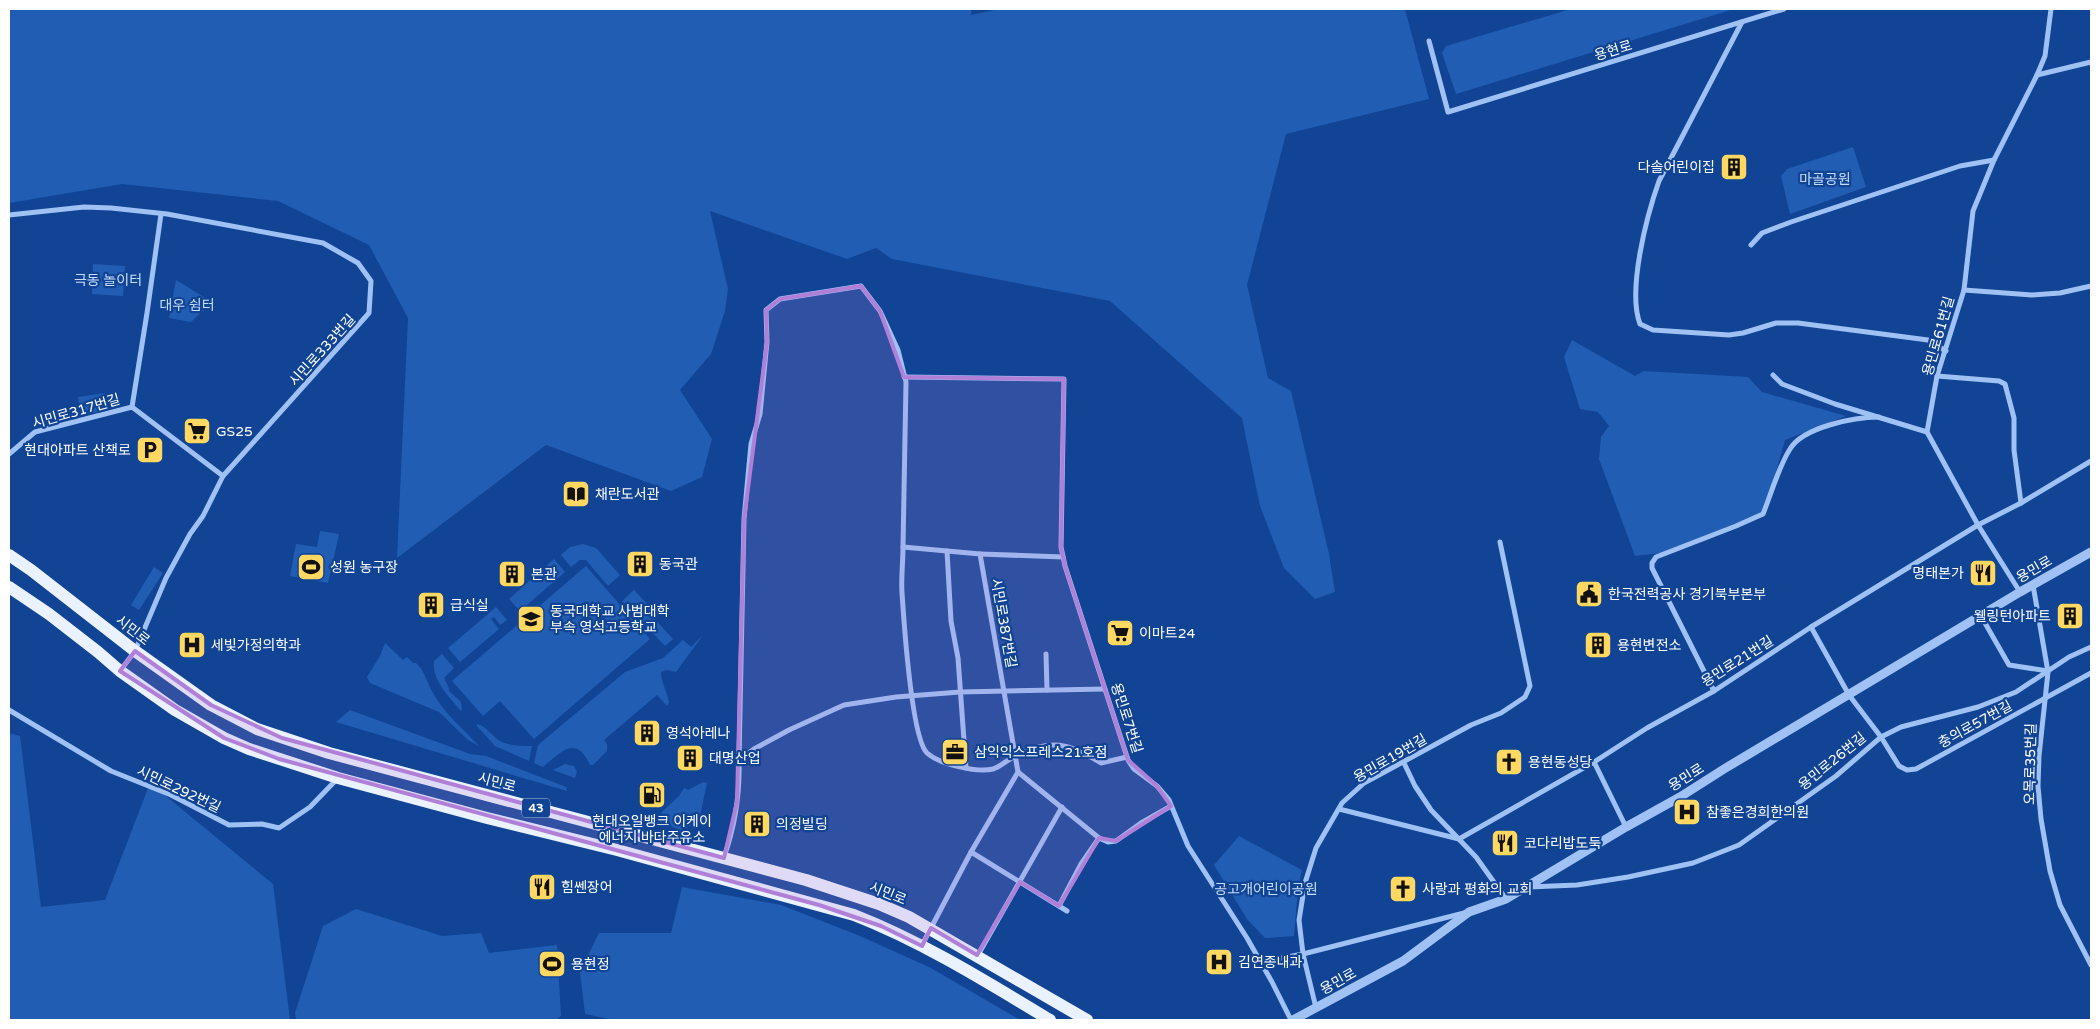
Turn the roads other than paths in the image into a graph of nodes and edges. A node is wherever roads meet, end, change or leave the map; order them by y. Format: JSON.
{"nodes":[{"id":1,"x":1784,"y":9,"type":"edge"},
{"id":2,"x":2051,"y":9,"type":"edge"},
{"id":3,"x":1742,"y":22,"type":"junction"},
{"id":4,"x":1429,"y":41,"type":"dead end"},
{"id":5,"x":2091,"y":62,"type":"edge"},
{"id":6,"x":2037,"y":76,"type":"junction"},
{"id":7,"x":1994,"y":160,"type":"junction"},
{"id":8,"x":161,"y":214,"type":"junction"},
{"id":9,"x":9,"y":215,"type":"edge"},
{"id":10,"x":1752,"y":245,"type":"dead end"},
{"id":11,"x":2091,"y":286,"type":"edge"},
{"id":12,"x":1964,"y":290,"type":"junction"},
{"id":13,"x":1946,"y":351,"type":"junction"},
{"id":14,"x":1773,"y":375,"type":"dead end"},
{"id":15,"x":1937,"y":376,"type":"junction"},
{"id":16,"x":904,"y":377,"type":"junction"},
{"id":17,"x":132,"y":407,"type":"junction"},
{"id":18,"x":1878,"y":417,"type":"junction"},
{"id":19,"x":1927,"y":432,"type":"junction"},
{"id":20,"x":9,"y":454,"type":"edge"},
{"id":21,"x":2091,"y":461,"type":"edge"},
{"id":22,"x":223,"y":476,"type":"junction"},
{"id":23,"x":2021,"y":503,"type":"junction"},
{"id":24,"x":1978,"y":525,"type":"junction"},
{"id":25,"x":1500,"y":542,"type":"dead end"},
{"id":26,"x":903,"y":547,"type":"junction"},
{"id":27,"x":947,"y":551,"type":"junction"},
{"id":28,"x":2091,"y":552,"type":"edge"},
{"id":29,"x":980,"y":554,"type":"junction"},
{"id":30,"x":9,"y":555,"type":"edge"},
{"id":31,"x":1063,"y":557,"type":"junction"},
{"id":32,"x":2033,"y":585,"type":"junction"},
{"id":33,"x":9,"y":587,"type":"edge"},
{"id":34,"x":2020,"y":592,"type":"junction"},
{"id":35,"x":1981,"y":616,"type":"junction"},
{"id":36,"x":1811,"y":627,"type":"junction"},
{"id":37,"x":2091,"y":647,"type":"edge"},
{"id":38,"x":135,"y":651,"type":"junction"},
{"id":39,"x":1046,"y":654,"type":"dead end"},
{"id":40,"x":120,"y":671,"type":"junction"},
{"id":41,"x":2048,"y":672,"type":"junction"},
{"id":42,"x":2091,"y":673,"type":"edge"},
{"id":43,"x":1105,"y":689,"type":"junction"},
{"id":44,"x":1047,"y":690,"type":"junction"},
{"id":45,"x":1005,"y":691,"type":"junction"},
{"id":46,"x":1714,"y":691,"type":"junction"},
{"id":47,"x":960,"y":692,"type":"junction"},
{"id":48,"x":1848,"y":694,"type":"junction"},
{"id":49,"x":912,"y":696,"type":"junction"},
{"id":50,"x":2046,"y":697,"type":"junction"},
{"id":51,"x":9,"y":710,"type":"edge"},
{"id":52,"x":1881,"y":736,"type":"junction"},
{"id":53,"x":1015,"y":756,"type":"junction"},
{"id":54,"x":1127,"y":757,"type":"junction"},
{"id":55,"x":739,"y":760,"type":"junction"},
{"id":56,"x":1594,"y":762,"type":"junction"},
{"id":57,"x":1404,"y":763,"type":"junction"},
{"id":58,"x":966,"y":768,"type":"junction"},
{"id":59,"x":1018,"y":772,"type":"junction"},
{"id":60,"x":338,"y":778,"type":"junction"},
{"id":61,"x":1171,"y":806,"type":"junction"},
{"id":62,"x":1062,"y":807,"type":"junction"},
{"id":63,"x":1339,"y":809,"type":"junction"},
{"id":64,"x":1626,"y":827,"type":"junction"},
{"id":65,"x":1099,"y":838,"type":"junction"},
{"id":66,"x":1459,"y":839,"type":"junction"},
{"id":67,"x":971,"y":852,"type":"junction"},
{"id":68,"x":724,"y":858,"type":"junction"},
{"id":69,"x":1020,"y":882,"type":"junction"},
{"id":70,"x":1526,"y":887,"type":"junction"},
{"id":71,"x":1506,"y":899,"type":"junction"},
{"id":72,"x":1059,"y":906,"type":"junction"},
{"id":73,"x":1067,"y":911,"type":"dead end"},
{"id":74,"x":1469,"y":912,"type":"junction"},
{"id":75,"x":931,"y":928,"type":"junction"},
{"id":76,"x":922,"y":946,"type":"junction"},
{"id":77,"x":1303,"y":954,"type":"junction"},
{"id":78,"x":977,"y":955,"type":"junction"},
{"id":79,"x":1260,"y":962,"type":"junction"},
{"id":80,"x":2091,"y":965,"type":"edge"},
{"id":81,"x":1316,"y":1008,"type":"junction"},
{"id":82,"x":1050,"y":1020,"type":"edge"},
{"id":83,"x":1087,"y":1020,"type":"edge"},
{"id":84,"x":1292,"y":1020,"type":"edge"}],
"edges":[{"from":1,"to":3,"type":"street","name":"용현로"},
{"from":2,"to":6,"type":"street","name":"용민로61번길"},
{"from":3,"to":4,"type":"street","name":"용현로"},
{"from":3,"to":13,"type":"street"},
{"from":5,"to":6,"type":"street"},
{"from":6,"to":7,"type":"street","name":"용민로61번길"},
{"from":7,"to":10,"type":"street"},
{"from":7,"to":12,"type":"street","name":"용민로61번길"},
{"from":8,"to":9,"type":"street","name":"시민로333번길"},
{"from":8,"to":17,"type":"street"},
{"from":8,"to":22,"type":"street","name":"시민로333번길"},
{"from":11,"to":12,"type":"street"},
{"from":12,"to":13,"type":"street","name":"용민로61번길"},
{"from":13,"to":15,"type":"street","name":"용민로61번길"},
{"from":14,"to":18,"type":"street"},
{"from":15,"to":19,"type":"street","name":"용민로61번길"},
{"from":15,"to":23,"type":"street"},
{"from":16,"to":26,"type":"street"},
{"from":16,"to":31,"type":"street","name":"용민로7번길"},
{"from":16,"to":55,"type":"street"},
{"from":17,"to":20,"type":"street","name":"시민로317번길"},
{"from":17,"to":22,"type":"street","name":"시민로317번길"},
{"from":18,"to":19,"type":"street"},
{"from":18,"to":46,"type":"street"},
{"from":19,"to":24,"type":"street"},
{"from":21,"to":23,"type":"street","name":"용민로21번길"},
{"from":22,"to":38,"type":"street","name":"시민로333번길"},
{"from":23,"to":24,"type":"street","name":"용민로21번길"},
{"from":24,"to":34,"type":"street"},
{"from":24,"to":36,"type":"street","name":"용민로21번길"},
{"from":25,"to":57,"type":"street","name":"용민로19번길"},
{"from":26,"to":27,"type":"street"},
{"from":26,"to":49,"type":"street"},
{"from":27,"to":29,"type":"street"},
{"from":27,"to":47,"type":"street"},
{"from":28,"to":32,"type":"street","name":"용민로"},
{"from":29,"to":31,"type":"street"},
{"from":29,"to":45,"type":"street","name":"시민로387번길"},
{"from":30,"to":38,"type":"main road","name":"시민로","number":"43"},
{"from":31,"to":43,"type":"street","name":"용민로7번길"},
{"from":32,"to":34,"type":"street","name":"용민로"},
{"from":32,"to":41,"type":"street","name":"오목로35번길"},
{"from":33,"to":40,"type":"main road","number":"43"},
{"from":34,"to":35,"type":"street","name":"용민로"},
{"from":35,"to":41,"type":"street"},
{"from":35,"to":48,"type":"street","name":"용민로"},
{"from":36,"to":46,"type":"street","name":"용민로21번길"},
{"from":36,"to":48,"type":"street","name":"충의로57번길"},
{"from":37,"to":41,"type":"street","name":"용민로26번길"},
{"from":38,"to":40,"type":"street","name":"시민로333번길"},
{"from":38,"to":68,"type":"main road","name":"시민로","number":"43"},
{"from":39,"to":44,"type":"street"},
{"from":40,"to":60,"type":"main road","number":"43"},
{"from":41,"to":50,"type":"street","name":"오목로35번길"},
{"from":41,"to":52,"type":"street","name":"용민로26번길"},
{"from":42,"to":50,"type":"street","name":"충의로57번길"},
{"from":43,"to":44,"type":"street"},
{"from":43,"to":54,"type":"street","name":"용민로7번길"},
{"from":44,"to":45,"type":"street"},
{"from":45,"to":47,"type":"street"},
{"from":45,"to":53,"type":"street","name":"시민로387번길"},
{"from":46,"to":56,"type":"street","name":"용민로21번길"},
{"from":47,"to":49,"type":"street"},
{"from":47,"to":58,"type":"street"},
{"from":48,"to":52,"type":"street","name":"충의로57번길"},
{"from":48,"to":64,"type":"street","name":"용민로"},
{"from":49,"to":55,"type":"street"},
{"from":49,"to":58,"type":"street"},
{"from":50,"to":52,"type":"street","name":"충의로57번길"},
{"from":50,"to":80,"type":"street","name":"오목로35번길"},
{"from":51,"to":60,"type":"street","name":"시민로292번길"},
{"from":52,"to":70,"type":"street","name":"용민로26번길"},
{"from":53,"to":54,"type":"street"},
{"from":53,"to":58,"type":"street"},
{"from":53,"to":59,"type":"street","name":"시민로387번길"},
{"from":54,"to":61,"type":"street","name":"용민로7번길"},
{"from":55,"to":68,"type":"street"},
{"from":56,"to":64,"type":"street"},
{"from":56,"to":66,"type":"street","name":"용민로21번길"},
{"from":57,"to":63,"type":"street","name":"용민로19번길"},
{"from":57,"to":66,"type":"street"},
{"from":59,"to":62,"type":"street"},
{"from":59,"to":67,"type":"street"},
{"from":60,"to":76,"type":"main road","number":"43"},
{"from":61,"to":65,"type":"street"},
{"from":61,"to":79,"type":"street","name":"용민로7번길"},
{"from":62,"to":65,"type":"street"},
{"from":62,"to":69,"type":"street"},
{"from":63,"to":66,"type":"street"},
{"from":63,"to":77,"type":"street","name":"용민로19번길"},
{"from":64,"to":70,"type":"street","name":"용민로"},
{"from":65,"to":72,"type":"street"},
{"from":66,"to":71,"type":"street"},
{"from":67,"to":69,"type":"street"},
{"from":67,"to":75,"type":"street"},
{"from":68,"to":75,"type":"main road","name":"시민로","number":"43"},
{"from":69,"to":72,"type":"street"},
{"from":69,"to":78,"type":"street"},
{"from":70,"to":71,"type":"street","name":"용민로"},
{"from":71,"to":74,"type":"street","name":"용민로"},
{"from":72,"to":73,"type":"street"},
{"from":74,"to":77,"type":"street"},
{"from":74,"to":81,"type":"street","name":"용민로"},
{"from":75,"to":76,"type":"street"},
{"from":75,"to":78,"type":"main road","name":"시민로","number":"43"},
{"from":76,"to":82,"type":"main road","number":"43"},
{"from":77,"to":79,"type":"street"},
{"from":77,"to":81,"type":"street","name":"용민로19번길"},
{"from":78,"to":83,"type":"main road","name":"시민로","number":"43"},
{"from":79,"to":84,"type":"street","name":"용민로7번길"},
{"from":81,"to":84,"type":"street","name":"용민로"}]}
